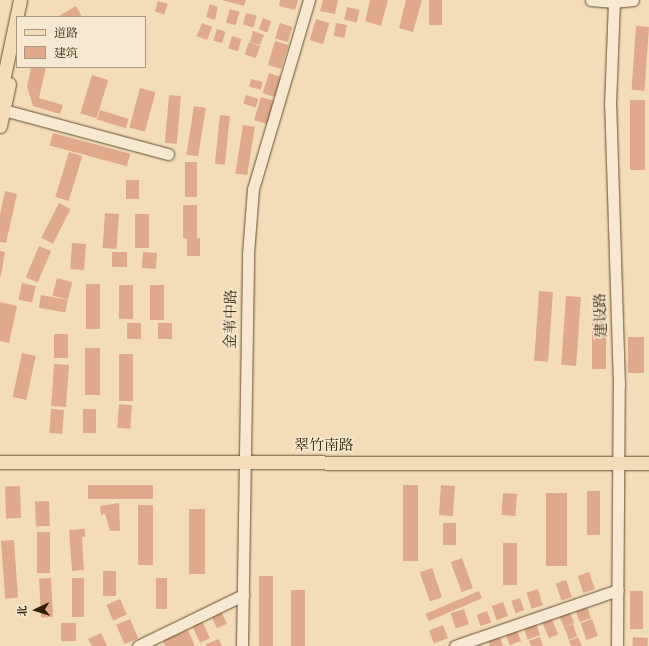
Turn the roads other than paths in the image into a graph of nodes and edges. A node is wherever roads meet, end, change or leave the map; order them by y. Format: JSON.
{"nodes":[{"id":1,"x":20,"y":0,"type":"edge"},
{"id":2,"x":28,"y":0,"type":"edge"},
{"id":3,"x":308,"y":0,"type":"edge"},
{"id":4,"x":591,"y":0,"type":"edge"},
{"id":5,"x":633,"y":0,"type":"edge"},
{"id":6,"x":614,"y":2,"type":"junction"},
{"id":7,"x":17,"y":16,"type":"edge"},
{"id":8,"x":24,"y":16,"type":"edge"},
{"id":9,"x":16,"y":19,"type":"edge"},
{"id":10,"x":16,"y":52,"type":"edge"},
{"id":11,"x":0,"y":95,"type":"edge"},
{"id":12,"x":2,"y":109,"type":"edge"},
{"id":13,"x":0,"y":126,"type":"edge"},
{"id":14,"x":168,"y":154,"type":"dead end"},
{"id":15,"x":0,"y":462,"type":"edge"},
{"id":16,"x":649,"y":463,"type":"edge"},
{"id":17,"x":243,"y":467,"type":"junction"},
{"id":18,"x":619,"y":467,"type":"junction"},
{"id":19,"x":0,"y":470,"type":"edge"},
{"id":20,"x":649,"y":471,"type":"edge"},
{"id":21,"x":618,"y":590,"type":"junction"},
{"id":22,"x":243,"y":595,"type":"junction"},
{"id":23,"x":138,"y":646,"type":"edge"},
{"id":24,"x":242,"y":646,"type":"edge"},
{"id":25,"x":455,"y":646,"type":"edge"},
{"id":26,"x":617,"y":646,"type":"edge"}],
"edges":[{"from":1,"to":7,"type":"main road"},
{"from":2,"to":8,"type":"main road"},
{"from":3,"to":17,"type":"street","name":"金苇中路"},
{"from":4,"to":6,"type":"street"},
{"from":5,"to":6,"type":"street"},
{"from":6,"to":18,"type":"street","name":"建设路"},
{"from":9,"to":11,"type":"main road"},
{"from":10,"to":12,"type":"main road"},
{"from":12,"to":13,"type":"main road"},
{"from":12,"to":14,"type":"street"},
{"from":15,"to":17,"type":"main road","name":"翠竹南路"},
{"from":16,"to":18,"type":"main road","name":"翠竹南路"},
{"from":17,"to":18,"type":"main road","name":"翠竹南路"},
{"from":17,"to":19,"type":"main road","name":"翠竹南路"},
{"from":17,"to":22,"type":"street","name":"金苇中路"},
{"from":18,"to":20,"type":"main road","name":"翠竹南路"},
{"from":18,"to":21,"type":"street","name":"建设路"},
{"from":21,"to":25,"type":"street"},
{"from":21,"to":26,"type":"street","name":"建设路"},
{"from":22,"to":23,"type":"street"},
{"from":22,"to":24,"type":"street","name":"金苇中路"}]}
